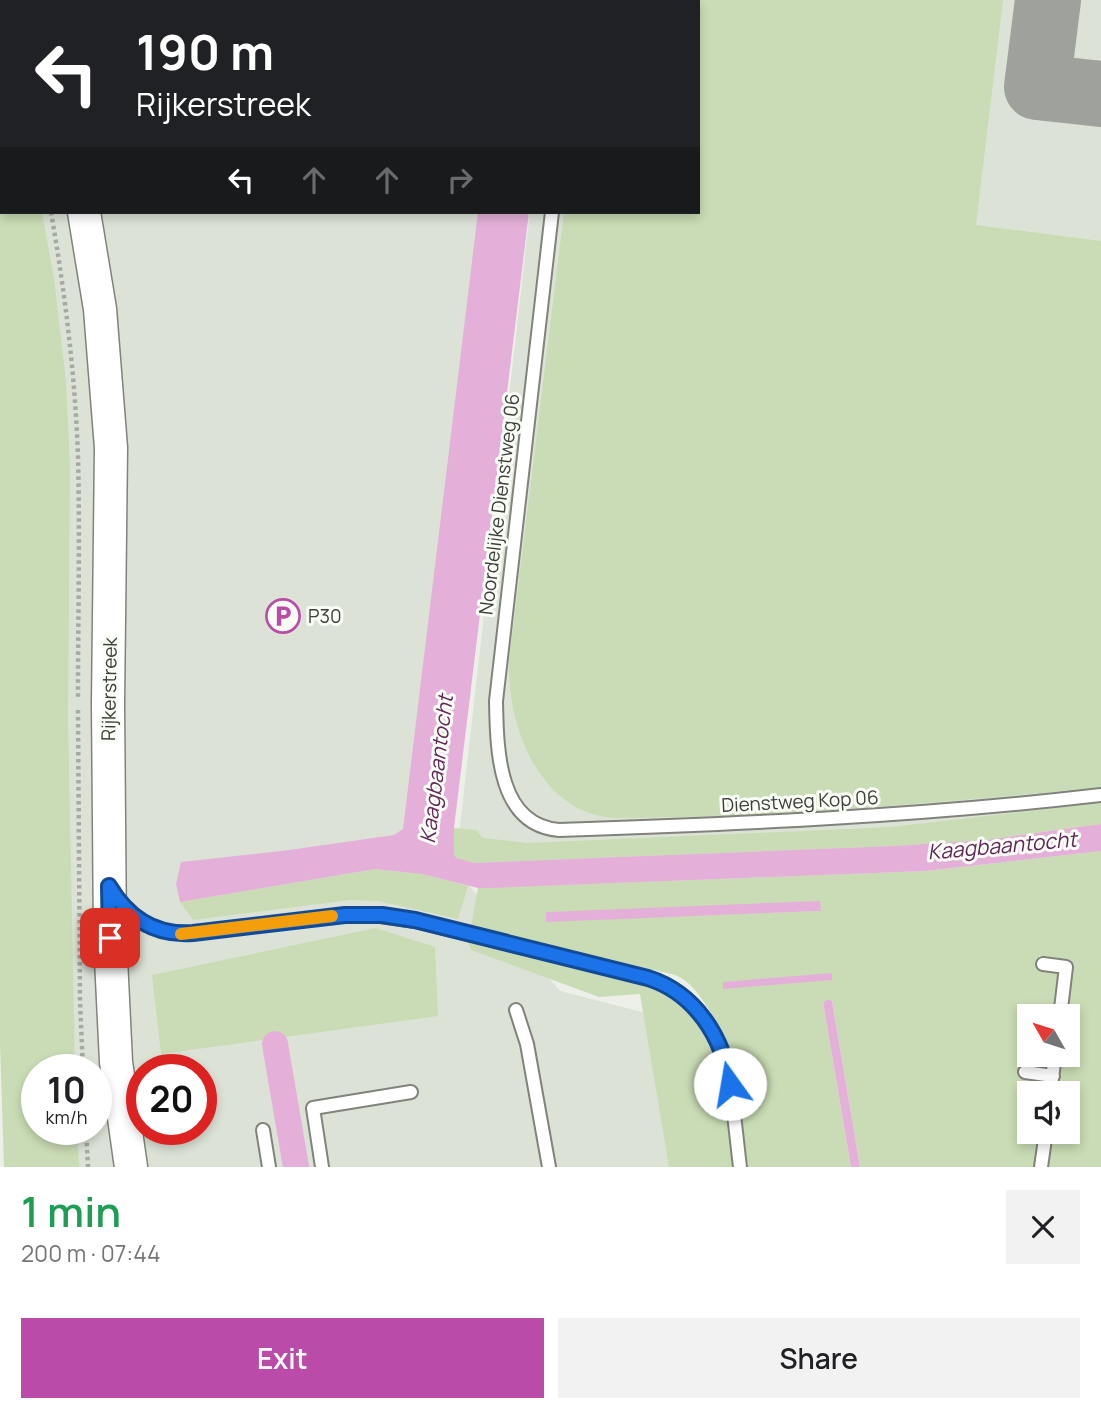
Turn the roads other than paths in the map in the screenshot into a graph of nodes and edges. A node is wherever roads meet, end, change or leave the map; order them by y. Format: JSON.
{"nodes":[{"id":1,"x":84,"y":214,"type":"edge"},
{"id":2,"x":552,"y":214,"type":"edge"},
{"id":3,"x":1101,"y":795,"type":"edge"},
{"id":4,"x":512,"y":800,"type":"joint"},
{"id":5,"x":109,"y":886,"type":"junction"},
{"id":6,"x":1043,"y":964,"type":"dead end"},
{"id":7,"x":1062,"y":1004,"type":"edge"},
{"id":8,"x":516,"y":1010,"type":"dead end"},
{"id":9,"x":1054,"y":1068,"type":"edge"},
{"id":10,"x":1026,"y":1072,"type":"dead end"},
{"id":11,"x":1053,"y":1076,"type":"junction"},
{"id":12,"x":1052,"y":1081,"type":"edge"},
{"id":13,"x":411,"y":1092,"type":"dead end"},
{"id":14,"x":263,"y":1130,"type":"dead end"},
{"id":15,"x":1044,"y":1144,"type":"edge"},
{"id":16,"x":131,"y":1167,"type":"edge"},
{"id":17,"x":269,"y":1167,"type":"edge"},
{"id":18,"x":322,"y":1167,"type":"edge"},
{"id":19,"x":549,"y":1167,"type":"edge"},
{"id":20,"x":740,"y":1167,"type":"edge"},
{"id":21,"x":1041,"y":1167,"type":"edge"}],
"edges":[{"from":1,"to":5,"type":"street","name":"Rijkerstreek"},
{"from":2,"to":4,"type":"lane","name":"Noordelijke Dienstweg 06"},
{"from":3,"to":4,"type":"lane","name":"Dienstweg Kop 06"},
{"from":5,"to":16,"type":"street","name":"Rijkerstreek"},
{"from":5,"to":20,"type":"lane"},
{"from":6,"to":7,"type":"lane"},
{"from":8,"to":19,"type":"lane"},
{"from":9,"to":11,"type":"lane"},
{"from":10,"to":11,"type":"lane"},
{"from":11,"to":12,"type":"lane"},
{"from":13,"to":18,"type":"lane"},
{"from":14,"to":17,"type":"lane"},
{"from":15,"to":21,"type":"lane"}]}
